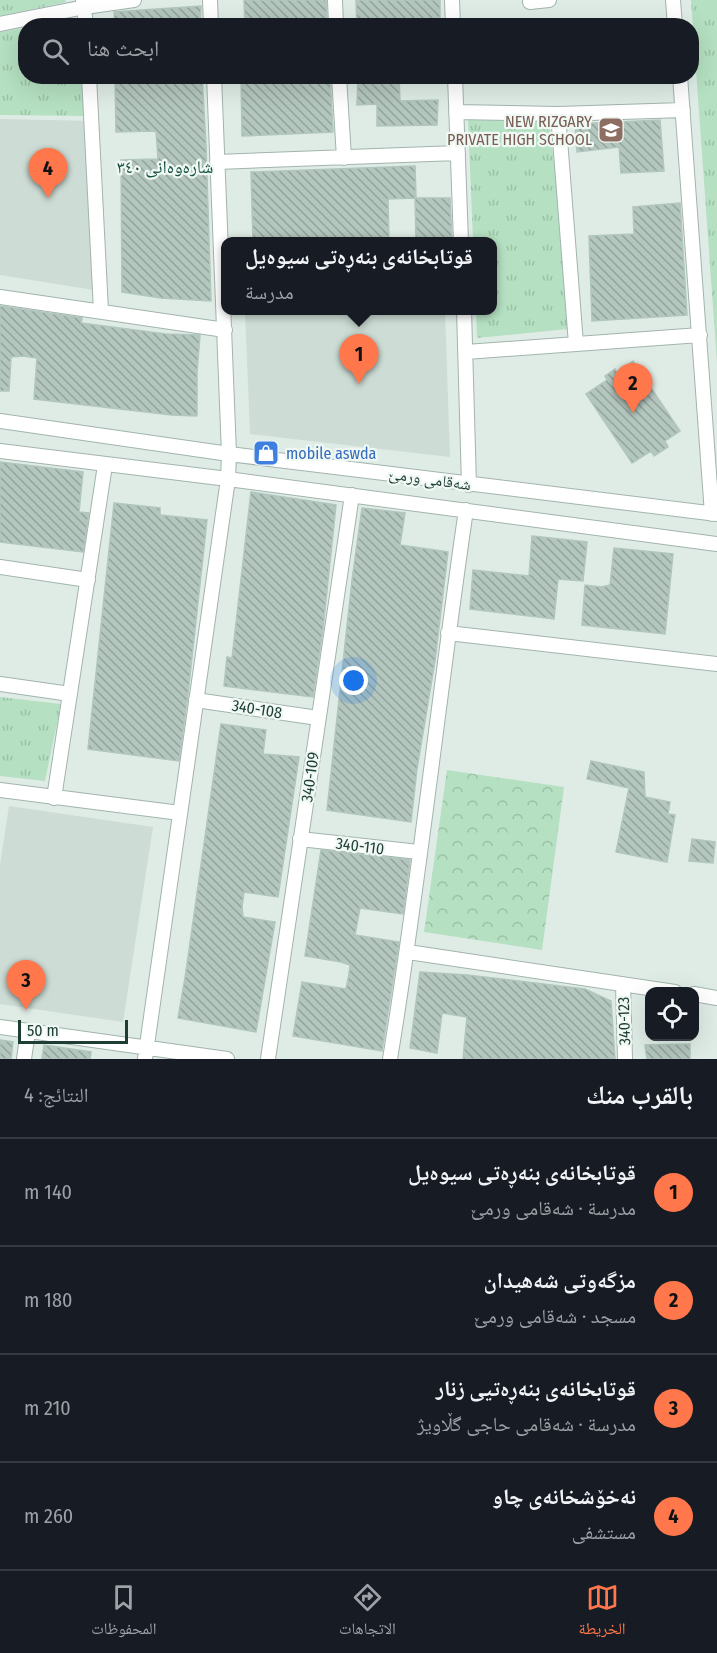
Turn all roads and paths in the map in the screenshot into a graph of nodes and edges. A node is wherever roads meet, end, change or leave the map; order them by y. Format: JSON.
{"nodes":[{"id":1,"x":134,"y":0,"type":"edge"},
{"id":2,"x":210,"y":0,"type":"edge"},
{"id":3,"x":335,"y":0,"type":"edge"},
{"id":4,"x":452,"y":0,"type":"edge"},
{"id":5,"x":530,"y":0,"type":"edge"},
{"id":6,"x":549,"y":0,"type":"edge"},
{"id":7,"x":673,"y":0,"type":"edge"},
{"id":8,"x":84,"y":3,"type":"edge"},
{"id":9,"x":24,"y":18,"type":"edge"},
{"id":10,"x":85,"y":18,"type":"edge"},
{"id":11,"x":211,"y":18,"type":"edge"},
{"id":12,"x":336,"y":18,"type":"edge"},
{"id":13,"x":453,"y":18,"type":"edge"},
{"id":14,"x":674,"y":18,"type":"edge"},
{"id":15,"x":18,"y":20,"type":"edge"},
{"id":16,"x":0,"y":24,"type":"edge"},
{"id":17,"x":89,"y":84,"type":"edge"},
{"id":18,"x":214,"y":84,"type":"edge"},
{"id":19,"x":339,"y":84,"type":"edge"},
{"id":20,"x":455,"y":84,"type":"edge"},
{"id":21,"x":681,"y":84,"type":"edge"},
{"id":22,"x":683,"y":110,"type":"junction"},
{"id":23,"x":456,"y":112,"type":"junction"},
{"id":24,"x":558,"y":114,"type":"junction"},
{"id":25,"x":458,"y":153,"type":"junction"},
{"id":26,"x":344,"y":158,"type":"junction"},
{"id":27,"x":218,"y":162,"type":"junction"},
{"id":28,"x":222,"y":237,"type":"edge"},
{"id":29,"x":461,"y":237,"type":"edge"},
{"id":30,"x":0,"y":297,"type":"edge"},
{"id":31,"x":101,"y":311,"type":"junction"},
{"id":32,"x":225,"y":315,"type":"edge"},
{"id":33,"x":464,"y":315,"type":"edge"},
{"id":34,"x":225,"y":330,"type":"junction"},
{"id":35,"x":700,"y":335,"type":"junction"},
{"id":36,"x":576,"y":344,"type":"junction"},
{"id":37,"x":466,"y":352,"type":"junction"},
{"id":38,"x":0,"y":421,"type":"edge"},
{"id":39,"x":0,"y":451,"type":"edge"},
{"id":40,"x":229,"y":454,"type":"junction"},
{"id":41,"x":105,"y":465,"type":"junction"},
{"id":42,"x":228,"y":479,"type":"junction"},
{"id":43,"x":469,"y":485,"type":"junction"},
{"id":44,"x":351,"y":495,"type":"junction"},
{"id":45,"x":466,"y":510,"type":"junction"},
{"id":46,"x":714,"y":514,"type":"edge"},
{"id":47,"x":717,"y":544,"type":"edge"},
{"id":48,"x":0,"y":567,"type":"edge"},
{"id":49,"x":88,"y":580,"type":"junction"},
{"id":50,"x":448,"y":633,"type":"junction"},
{"id":51,"x":717,"y":664,"type":"edge"},
{"id":52,"x":0,"y":684,"type":"edge"},
{"id":53,"x":70,"y":694,"type":"junction"},
{"id":54,"x":196,"y":700,"type":"junction"},
{"id":55,"x":318,"y":718,"type":"junction"},
{"id":56,"x":0,"y":790,"type":"edge"},
{"id":57,"x":54,"y":798,"type":"junction"},
{"id":58,"x":180,"y":813,"type":"junction"},
{"id":59,"x":300,"y":839,"type":"junction"},
{"id":60,"x":419,"y":852,"type":"junction"},
{"id":61,"x":408,"y":952,"type":"junction"},
{"id":62,"x":623,"y":984,"type":"junction"},
{"id":63,"x":645,"y":987,"type":"edge"},
{"id":64,"x":699,"y":995,"type":"edge"},
{"id":65,"x":717,"y":998,"type":"edge"},
{"id":66,"x":0,"y":1027,"type":"edge"},
{"id":67,"x":28,"y":1031,"type":"junction"},
{"id":68,"x":146,"y":1053,"type":"edge"},
{"id":69,"x":24,"y":1059,"type":"edge"},
{"id":70,"x":227,"y":1059,"type":"edge"},
{"id":71,"x":268,"y":1059,"type":"edge"},
{"id":72,"x":390,"y":1059,"type":"edge"},
{"id":73,"x":626,"y":1059,"type":"edge"}],
"edges":[{"from":1,"to":8,"type":"street"},
{"from":2,"to":11,"type":"street"},
{"from":3,"to":12,"type":"street"},
{"from":4,"to":13,"type":"street"},
{"from":5,"to":6,"type":"street"},
{"from":7,"to":14,"type":"street"},
{"from":8,"to":9,"type":"street"},
{"from":8,"to":10,"type":"street"},
{"from":15,"to":16,"type":"street"},
{"from":17,"to":31,"type":"street"},
{"from":18,"to":27,"type":"street"},
{"from":19,"to":26,"type":"street"},
{"from":20,"to":23,"type":"street"},
{"from":21,"to":22,"type":"street"},
{"from":22,"to":24,"type":"street"},
{"from":22,"to":35,"type":"street"},
{"from":23,"to":24,"type":"street"},
{"from":23,"to":25,"type":"street"},
{"from":24,"to":36,"type":"street"},
{"from":25,"to":26,"type":"street"},
{"from":25,"to":29,"type":"street"},
{"from":26,"to":27,"type":"street"},
{"from":27,"to":28,"type":"street"},
{"from":30,"to":31,"type":"street"},
{"from":31,"to":34,"type":"street"},
{"from":32,"to":34,"type":"street"},
{"from":33,"to":37,"type":"street"},
{"from":34,"to":40,"type":"street"},
{"from":35,"to":36,"type":"street"},
{"from":35,"to":46,"type":"street"},
{"from":36,"to":37,"type":"street"},
{"from":37,"to":43,"type":"street"},
{"from":38,"to":40,"type":"street","name":"شەقامی ورمێ"},
{"from":39,"to":41,"type":"street","name":"شەقامی ورمێ"},
{"from":40,"to":42,"type":"street"},
{"from":40,"to":43,"type":"street","name":"شەقامی ورمێ"},
{"from":41,"to":42,"type":"street","name":"شەقامی ورمێ"},
{"from":41,"to":49,"type":"street"},
{"from":42,"to":44,"type":"street","name":"شەقامی ورمێ"},
{"from":42,"to":54,"type":"street"},
{"from":43,"to":46,"type":"street","name":"شەقامی ورمێ"},
{"from":44,"to":45,"type":"street","name":"شەقامی ورمێ"},
{"from":44,"to":55,"type":"street","name":"340-109"},
{"from":45,"to":47,"type":"street","name":"شەقامی ورمێ"},
{"from":45,"to":50,"type":"street"},
{"from":48,"to":49,"type":"street"},
{"from":49,"to":53,"type":"street"},
{"from":50,"to":51,"type":"street"},
{"from":50,"to":60,"type":"street"},
{"from":52,"to":53,"type":"street"},
{"from":53,"to":57,"type":"street"},
{"from":54,"to":55,"type":"street","name":"340-108"},
{"from":54,"to":58,"type":"street"},
{"from":55,"to":59,"type":"street","name":"340-109"},
{"from":56,"to":57,"type":"street"},
{"from":57,"to":58,"type":"street"},
{"from":58,"to":68,"type":"street"},
{"from":59,"to":60,"type":"street","name":"340-110"},
{"from":59,"to":71,"type":"street","name":"340-109"},
{"from":60,"to":61,"type":"street"},
{"from":61,"to":62,"type":"street"},
{"from":61,"to":72,"type":"street"},
{"from":62,"to":63,"type":"street"},
{"from":62,"to":73,"type":"street","name":"340-123"},
{"from":64,"to":65,"type":"street"},
{"from":66,"to":67,"type":"street"},
{"from":67,"to":68,"type":"street"},
{"from":67,"to":69,"type":"street"},
{"from":68,"to":70,"type":"street"}]}
